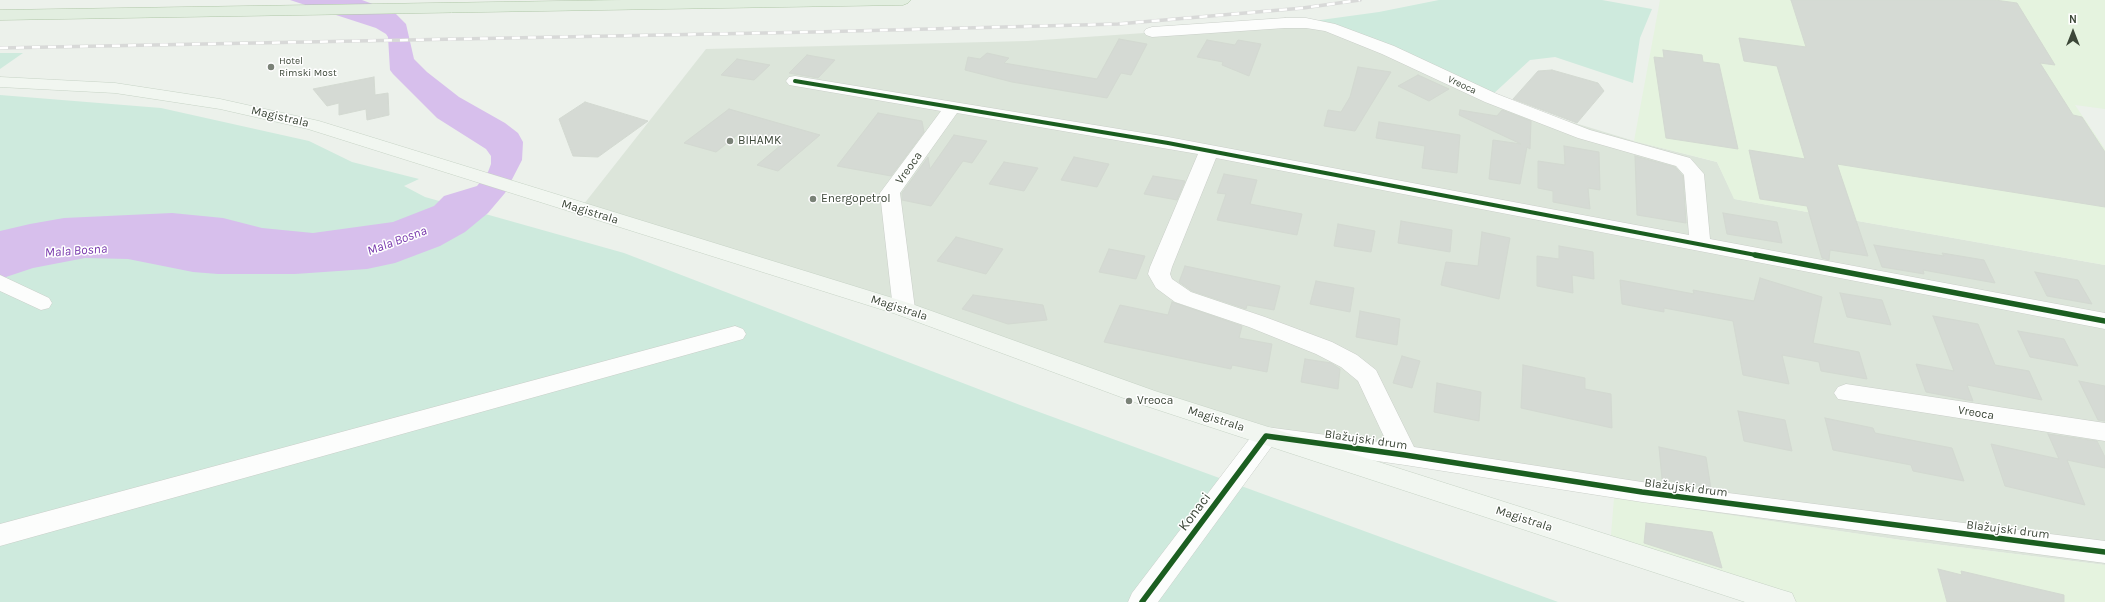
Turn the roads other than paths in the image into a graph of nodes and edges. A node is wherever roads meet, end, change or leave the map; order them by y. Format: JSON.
{"nodes":[{"id":1,"x":903,"y":0,"type":"edge"},
{"id":2,"x":405,"y":3,"type":"edge"},
{"id":3,"x":0,"y":4,"type":"edge"},
{"id":4,"x":243,"y":8,"type":"junction"},
{"id":5,"x":0,"y":16,"type":"edge"},
{"id":6,"x":1152,"y":32,"type":"dead end"},
{"id":7,"x":795,"y":81,"type":"dead end"},
{"id":8,"x":0,"y":82,"type":"edge"},
{"id":9,"x":952,"y":107,"type":"junction"},
{"id":10,"x":1209,"y":151,"type":"junction"},
{"id":11,"x":1700,"y":245,"type":"junction"},
{"id":12,"x":0,"y":282,"type":"edge"},
{"id":13,"x":40,"y":303,"type":"dead end"},
{"id":14,"x":904,"y":309,"type":"junction"},
{"id":15,"x":2105,"y":321,"type":"edge"},
{"id":16,"x":735,"y":334,"type":"dead end"},
{"id":17,"x":1846,"y":393,"type":"dead end"},
{"id":18,"x":2105,"y":432,"type":"edge"},
{"id":19,"x":1266,"y":436,"type":"junction"},
{"id":20,"x":1405,"y":455,"type":"junction"},
{"id":21,"x":0,"y":535,"type":"edge"},
{"id":22,"x":2105,"y":552,"type":"edge"},
{"id":23,"x":1142,"y":602,"type":"edge"},
{"id":24,"x":1782,"y":602,"type":"edge"}],
"edges":[{"from":1,"to":2,"type":"highway"},
{"from":2,"to":4,"type":"highway"},
{"from":3,"to":4,"type":"highway"},
{"from":4,"to":5,"type":"highway"},
{"from":6,"to":11,"type":"street","name":"Vreoca"},
{"from":7,"to":9,"type":"street"},
{"from":8,"to":14,"type":"main road","name":"Magistrala"},
{"from":9,"to":10,"type":"street"},
{"from":9,"to":14,"type":"street","name":"Vreoca"},
{"from":10,"to":11,"type":"street"},
{"from":10,"to":20,"type":"street"},
{"from":11,"to":15,"type":"street"},
{"from":12,"to":13,"type":"street"},
{"from":14,"to":19,"type":"main road","name":"Magistrala"},
{"from":16,"to":21,"type":"street"},
{"from":17,"to":18,"type":"street","name":"Vreoca"},
{"from":19,"to":20,"type":"street","name":"Blažujski drum"},
{"from":19,"to":23,"type":"street","name":"Konaci"},
{"from":19,"to":24,"type":"main road","name":"Magistrala"},
{"from":20,"to":22,"type":"street","name":"Blažujski drum"}]}
